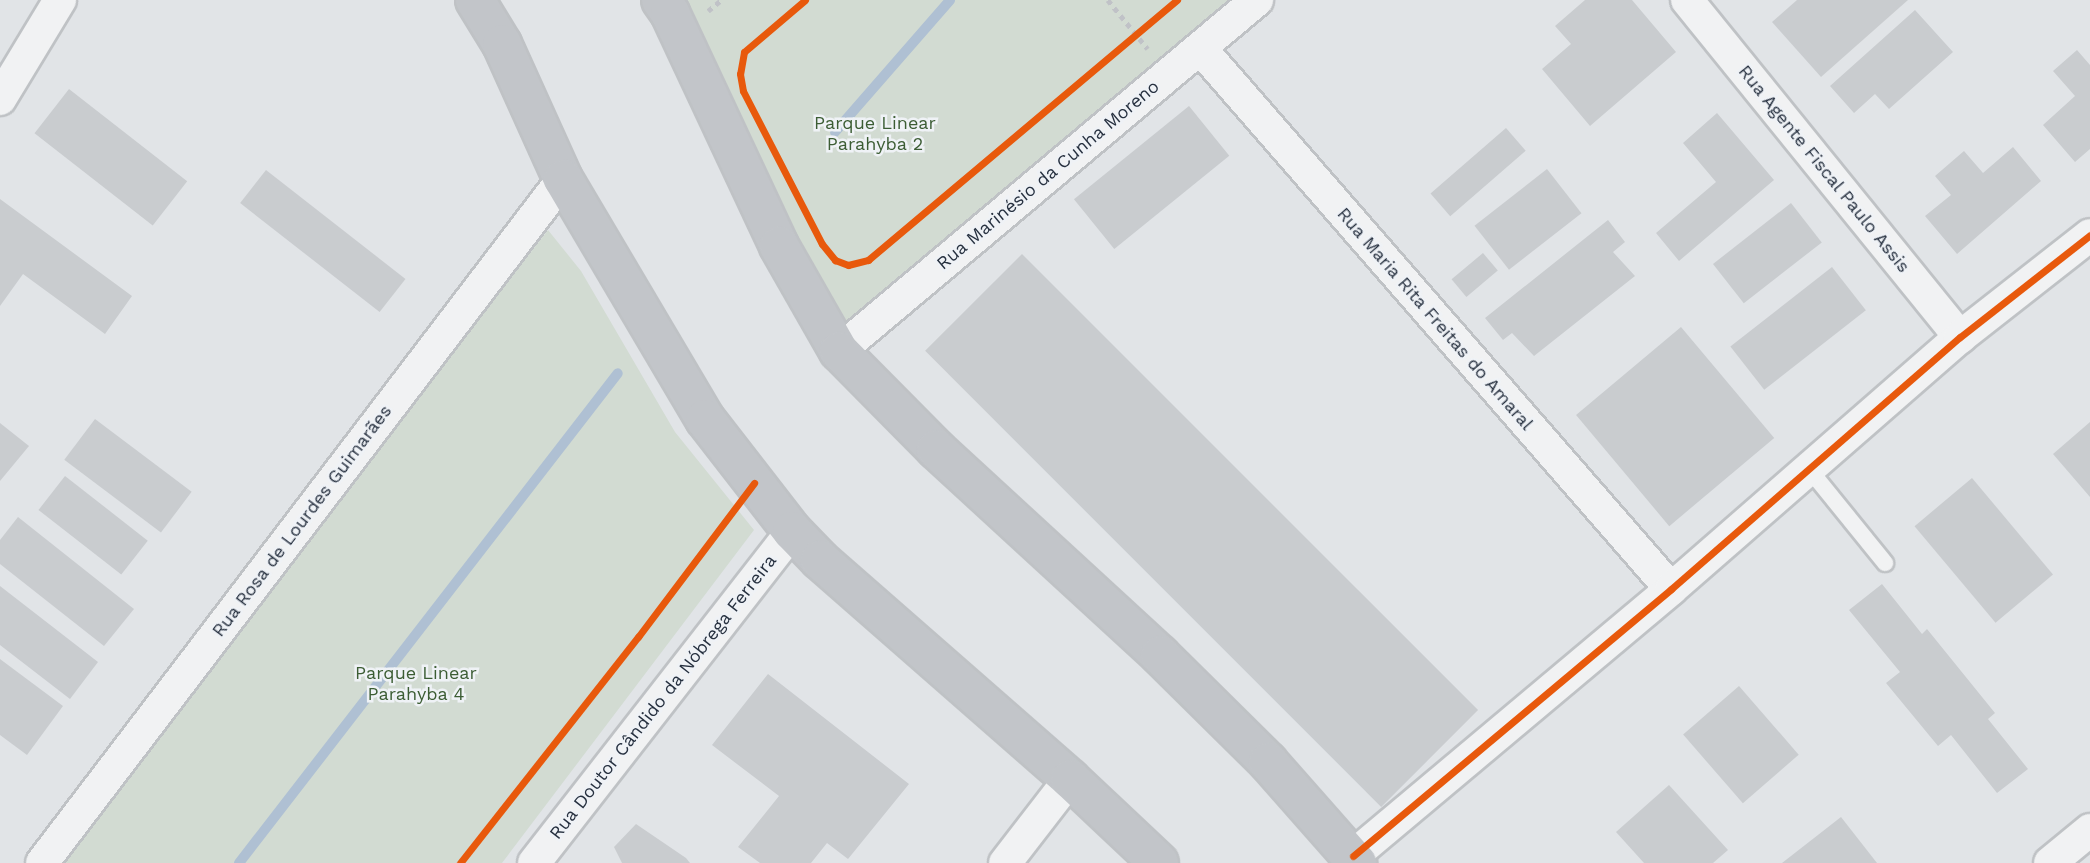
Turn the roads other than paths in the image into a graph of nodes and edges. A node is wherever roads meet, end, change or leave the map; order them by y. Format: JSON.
{"nodes":[{"id":1,"x":60,"y":0,"type":"edge"},
{"id":2,"x":475,"y":0,"type":"edge"},
{"id":3,"x":1257,"y":0,"type":"edge"},
{"id":4,"x":1688,"y":0,"type":"edge"},
{"id":5,"x":671,"y":4,"type":"edge"},
{"id":6,"x":1200,"y":48,"type":"junction"},
{"id":7,"x":0,"y":99,"type":"edge"},
{"id":8,"x":563,"y":179,"type":"junction"},
{"id":9,"x":2090,"y":234,"type":"edge"},
{"id":10,"x":1960,"y":337,"type":"junction"},
{"id":11,"x":839,"y":351,"type":"junction"},
{"id":12,"x":1809,"y":469,"type":"junction"},
{"id":13,"x":792,"y":531,"type":"junction"},
{"id":14,"x":1885,"y":563,"type":"dead end"},
{"id":15,"x":1671,"y":589,"type":"junction"},
{"id":16,"x":1070,"y":779,"type":"junction"},
{"id":17,"x":2090,"y":830,"type":"edge"},
{"id":18,"x":1355,"y":860,"type":"edge"},
{"id":19,"x":42,"y":863,"type":"edge"},
{"id":20,"x":534,"y":863,"type":"edge"},
{"id":21,"x":1005,"y":863,"type":"edge"},
{"id":22,"x":1159,"y":863,"type":"edge"},
{"id":23,"x":2050,"y":863,"type":"edge"}],
"edges":[{"from":1,"to":7,"type":"street"},
{"from":2,"to":8,"type":"main road"},
{"from":3,"to":6,"type":"street","name":"Rua Marinésio da Cunha Moreno"},
{"from":4,"to":10,"type":"street","name":"Rua Agente Fiscal Paulo Assis"},
{"from":5,"to":11,"type":"main road"},
{"from":6,"to":11,"type":"street","name":"Rua Marinésio da Cunha Moreno"},
{"from":6,"to":15,"type":"street","name":"Rua Maria Rita Freitas do Amaral"},
{"from":8,"to":13,"type":"main road"},
{"from":8,"to":19,"type":"street","name":"Rua Rosa de Lourdes Guimarães"},
{"from":9,"to":10,"type":"street"},
{"from":10,"to":12,"type":"street"},
{"from":11,"to":18,"type":"main road"},
{"from":12,"to":14,"type":"lane"},
{"from":12,"to":15,"type":"street"},
{"from":13,"to":16,"type":"main road"},
{"from":13,"to":20,"type":"street","name":"Rua Doutor Cândido da Nóbrega Ferreira"},
{"from":15,"to":18,"type":"street"},
{"from":16,"to":21,"type":"street"},
{"from":16,"to":22,"type":"main road"},
{"from":17,"to":23,"type":"street"}]}
